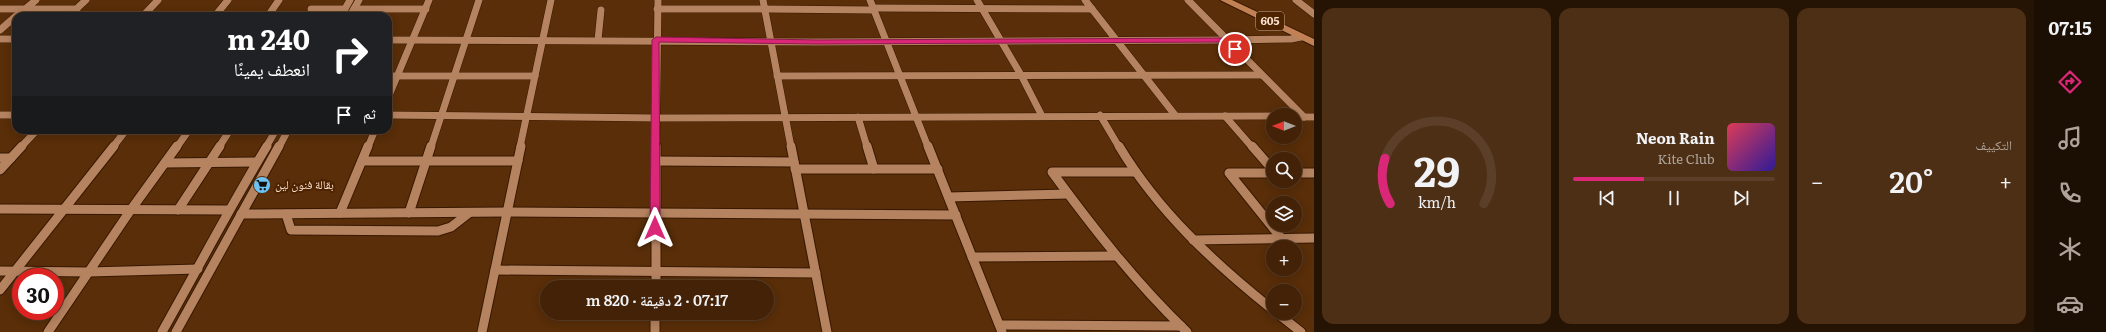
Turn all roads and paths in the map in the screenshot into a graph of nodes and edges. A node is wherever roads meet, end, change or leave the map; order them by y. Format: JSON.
{"nodes":[{"id":1,"x":36,"y":0,"type":"edge"},
{"id":2,"x":86,"y":0,"type":"edge"},
{"id":3,"x":158,"y":0,"type":"edge"},
{"id":4,"x":228,"y":0,"type":"edge"},
{"id":5,"x":279,"y":0,"type":"edge"},
{"id":6,"x":350,"y":0,"type":"edge"},
{"id":7,"x":359,"y":0,"type":"edge"},
{"id":8,"x":429,"y":0,"type":"edge"},
{"id":9,"x":479,"y":0,"type":"edge"},
{"id":10,"x":551,"y":0,"type":"edge"},
{"id":11,"x":658,"y":0,"type":"edge"},
{"id":12,"x":763,"y":0,"type":"edge"},
{"id":13,"x":870,"y":0,"type":"edge"},
{"id":14,"x":977,"y":0,"type":"edge"},
{"id":15,"x":1085,"y":0,"type":"edge"},
{"id":16,"x":1188,"y":0,"type":"edge"},
{"id":17,"x":1226,"y":0,"type":"edge"},
{"id":18,"x":1241,"y":0,"type":"edge"},
{"id":19,"x":1296,"y":0,"type":"edge"},
{"id":20,"x":311,"y":8,"type":"dead end"},
{"id":21,"x":354,"y":8,"type":"junction"},
{"id":22,"x":0,"y":9,"type":"edge"},
{"id":23,"x":25,"y":9,"type":"junction"},
{"id":24,"x":77,"y":9,"type":"junction"},
{"id":25,"x":345,"y":9,"type":"junction"},
{"id":26,"x":426,"y":9,"type":"junction"},
{"id":27,"x":658,"y":9,"type":"junction"},
{"id":28,"x":764,"y":9,"type":"junction"},
{"id":29,"x":874,"y":9,"type":"junction"},
{"id":30,"x":982,"y":9,"type":"junction"},
{"id":31,"x":1092,"y":9,"type":"junction"},
{"id":32,"x":1311,"y":9,"type":"edge"},
{"id":33,"x":601,"y":10,"type":"dead end"},
{"id":34,"x":21,"y":12,"type":"edge"},
{"id":35,"x":74,"y":12,"type":"edge"},
{"id":36,"x":147,"y":12,"type":"edge"},
{"id":37,"x":218,"y":12,"type":"edge"},
{"id":38,"x":271,"y":12,"type":"edge"},
{"id":39,"x":343,"y":12,"type":"edge"},
{"id":40,"x":352,"y":12,"type":"edge"},
{"id":41,"x":1314,"y":14,"type":"edge"},
{"id":42,"x":12,"y":20,"type":"edge"},
{"id":43,"x":0,"y":30,"type":"edge"},
{"id":44,"x":1314,"y":34,"type":"edge"},
{"id":45,"x":1301,"y":37,"type":"junction"},
{"id":46,"x":0,"y":39,"type":"edge"},
{"id":47,"x":12,"y":39,"type":"edge"},
{"id":48,"x":392,"y":40,"type":"edge"},
{"id":49,"x":412,"y":40,"type":"junction"},
{"id":50,"x":467,"y":40,"type":"junction"},
{"id":51,"x":543,"y":40,"type":"junction"},
{"id":52,"x":598,"y":40,"type":"junction"},
{"id":53,"x":656,"y":40,"type":"junction"},
{"id":54,"x":1115,"y":40,"type":"junction"},
{"id":55,"x":1226,"y":40,"type":"junction"},
{"id":56,"x":770,"y":41,"type":"junction"},
{"id":57,"x":887,"y":41,"type":"junction"},
{"id":58,"x":1001,"y":41,"type":"junction"},
{"id":59,"x":1314,"y":43,"type":"edge"},
{"id":60,"x":901,"y":74,"type":"junction"},
{"id":61,"x":398,"y":75,"type":"junction"},
{"id":62,"x":454,"y":75,"type":"junction"},
{"id":63,"x":1021,"y":75,"type":"junction"},
{"id":64,"x":1143,"y":75,"type":"junction"},
{"id":65,"x":1261,"y":75,"type":"junction"},
{"id":66,"x":392,"y":76,"type":"edge"},
{"id":67,"x":535,"y":76,"type":"junction"},
{"id":68,"x":777,"y":76,"type":"junction"},
{"id":69,"x":392,"y":89,"type":"edge"},
{"id":70,"x":0,"y":115,"type":"edge"},
{"id":71,"x":12,"y":115,"type":"edge"},
{"id":72,"x":392,"y":115,"type":"edge"},
{"id":73,"x":1100,"y":115,"type":"junction"},
{"id":74,"x":1175,"y":115,"type":"junction"},
{"id":75,"x":442,"y":116,"type":"junction"},
{"id":76,"x":527,"y":116,"type":"junction"},
{"id":77,"x":1042,"y":116,"type":"junction"},
{"id":78,"x":1225,"y":116,"type":"junction"},
{"id":79,"x":1266,"y":116,"type":"edge"},
{"id":80,"x":785,"y":117,"type":"junction"},
{"id":81,"x":858,"y":117,"type":"junction"},
{"id":82,"x":917,"y":117,"type":"junction"},
{"id":83,"x":1304,"y":117,"type":"joint"},
{"id":84,"x":1314,"y":117,"type":"edge"},
{"id":85,"x":656,"y":118,"type":"junction"},
{"id":86,"x":33,"y":134,"type":"edge"},
{"id":87,"x":123,"y":134,"type":"edge"},
{"id":88,"x":186,"y":134,"type":"edge"},
{"id":89,"x":227,"y":134,"type":"edge"},
{"id":90,"x":274,"y":134,"type":"edge"},
{"id":91,"x":285,"y":134,"type":"edge"},
{"id":92,"x":373,"y":134,"type":"edge"},
{"id":93,"x":0,"y":158,"type":"edge"},
{"id":94,"x":11,"y":158,"type":"junction"},
{"id":95,"x":362,"y":161,"type":"junction"},
{"id":96,"x":427,"y":161,"type":"junction"},
{"id":97,"x":518,"y":161,"type":"junction"},
{"id":98,"x":656,"y":161,"type":"junction"},
{"id":99,"x":209,"y":162,"type":"junction"},
{"id":100,"x":256,"y":162,"type":"junction"},
{"id":101,"x":166,"y":163,"type":"junction"},
{"id":102,"x":1266,"y":164,"type":"edge"},
{"id":103,"x":794,"y":165,"type":"junction"},
{"id":104,"x":874,"y":169,"type":"junction"},
{"id":105,"x":938,"y":169,"type":"junction"},
{"id":106,"x":0,"y":170,"type":"edge"},
{"id":107,"x":1135,"y":172,"type":"junction"},
{"id":108,"x":1266,"y":172,"type":"edge"},
{"id":109,"x":1302,"y":173,"type":"edge"},
{"id":110,"x":1314,"y":173,"type":"edge"},
{"id":111,"x":1068,"y":194,"type":"junction"},
{"id":112,"x":949,"y":197,"type":"junction"},
{"id":113,"x":0,"y":209,"type":"edge"},
{"id":114,"x":178,"y":210,"type":"junction"},
{"id":115,"x":228,"y":210,"type":"junction"},
{"id":116,"x":62,"y":211,"type":"junction"},
{"id":117,"x":130,"y":212,"type":"junction"},
{"id":118,"x":507,"y":212,"type":"junction"},
{"id":119,"x":340,"y":213,"type":"junction"},
{"id":120,"x":409,"y":213,"type":"junction"},
{"id":121,"x":469,"y":213,"type":"junction"},
{"id":122,"x":655,"y":213,"type":"junction"},
{"id":123,"x":241,"y":214,"type":"junction"},
{"id":124,"x":286,"y":214,"type":"junction"},
{"id":125,"x":804,"y":214,"type":"junction"},
{"id":126,"x":956,"y":215,"type":"junction"},
{"id":127,"x":1314,"y":238,"type":"edge"},
{"id":128,"x":1282,"y":239,"type":"junction"},
{"id":129,"x":1193,"y":240,"type":"junction"},
{"id":130,"x":1115,"y":256,"type":"junction"},
{"id":131,"x":972,"y":257,"type":"junction"},
{"id":132,"x":17,"y":268,"type":"edge"},
{"id":133,"x":198,"y":270,"type":"junction"},
{"id":134,"x":495,"y":270,"type":"junction"},
{"id":135,"x":0,"y":272,"type":"edge"},
{"id":136,"x":12,"y":272,"type":"edge"},
{"id":137,"x":64,"y":272,"type":"edge"},
{"id":138,"x":89,"y":272,"type":"junction"},
{"id":139,"x":656,"y":273,"type":"junction"},
{"id":140,"x":816,"y":274,"type":"junction"},
{"id":141,"x":12,"y":275,"type":"edge"},
{"id":142,"x":656,"y":280,"type":"edge"},
{"id":143,"x":0,"y":290,"type":"edge"},
{"id":144,"x":1266,"y":304,"type":"edge"},
{"id":145,"x":655,"y":320,"type":"edge"},
{"id":146,"x":1286,"y":320,"type":"edge"},
{"id":147,"x":1001,"y":329,"type":"edge"},
{"id":148,"x":1184,"y":329,"type":"edge"},
{"id":149,"x":48,"y":332,"type":"edge"},
{"id":150,"x":162,"y":332,"type":"edge"},
{"id":151,"x":176,"y":332,"type":"edge"},
{"id":152,"x":482,"y":332,"type":"edge"},
{"id":153,"x":655,"y":332,"type":"edge"},
{"id":154,"x":827,"y":332,"type":"edge"},
{"id":155,"x":1302,"y":332,"type":"edge"}],
"edges":[{"from":1,"to":23,"type":"street"},
{"from":2,"to":24,"type":"street"},
{"from":3,"to":36,"type":"street"},
{"from":4,"to":37,"type":"street"},
{"from":5,"to":38,"type":"street"},
{"from":6,"to":25,"type":"street"},
{"from":7,"to":21,"type":"street"},
{"from":8,"to":26,"type":"street"},
{"from":9,"to":50,"type":"street"},
{"from":10,"to":51,"type":"street"},
{"from":11,"to":27,"type":"street"},
{"from":12,"to":28,"type":"street"},
{"from":13,"to":29,"type":"street"},
{"from":14,"to":30,"type":"street"},
{"from":15,"to":31,"type":"street"},
{"from":16,"to":55,"type":"street"},
{"from":17,"to":45,"type":"highway","number":"605"},
{"from":18,"to":44,"type":"highway","number":"605"},
{"from":19,"to":32,"type":"street"},
{"from":20,"to":25,"type":"street"},
{"from":21,"to":26,"type":"street"},
{"from":21,"to":40,"type":"street"},
{"from":22,"to":23,"type":"street"},
{"from":23,"to":24,"type":"street"},
{"from":23,"to":34,"type":"street"},
{"from":24,"to":35,"type":"street"},
{"from":25,"to":39,"type":"street"},
{"from":26,"to":49,"type":"street"},
{"from":27,"to":28,"type":"street"},
{"from":27,"to":53,"type":"street"},
{"from":28,"to":29,"type":"street"},
{"from":28,"to":56,"type":"street"},
{"from":29,"to":30,"type":"street"},
{"from":29,"to":57,"type":"street"},
{"from":30,"to":31,"type":"street"},
{"from":30,"to":58,"type":"street"},
{"from":31,"to":54,"type":"street"},
{"from":32,"to":41,"type":"street"},
{"from":33,"to":52,"type":"street"},
{"from":42,"to":43,"type":"street"},
{"from":45,"to":55,"type":"street"},
{"from":45,"to":59,"type":"highway","number":"605"},
{"from":46,"to":47,"type":"street"},
{"from":48,"to":49,"type":"street"},
{"from":49,"to":50,"type":"street"},
{"from":49,"to":61,"type":"street"},
{"from":50,"to":51,"type":"street"},
{"from":50,"to":62,"type":"street"},
{"from":51,"to":52,"type":"street"},
{"from":51,"to":67,"type":"street"},
{"from":52,"to":53,"type":"street"},
{"from":53,"to":56,"type":"street"},
{"from":53,"to":85,"type":"street"},
{"from":54,"to":55,"type":"street"},
{"from":54,"to":58,"type":"street"},
{"from":54,"to":64,"type":"street"},
{"from":55,"to":65,"type":"street"},
{"from":56,"to":57,"type":"street"},
{"from":56,"to":68,"type":"street"},
{"from":57,"to":58,"type":"street"},
{"from":57,"to":60,"type":"street"},
{"from":58,"to":63,"type":"street"},
{"from":60,"to":63,"type":"street"},
{"from":60,"to":68,"type":"street"},
{"from":60,"to":82,"type":"street"},
{"from":61,"to":62,"type":"street"},
{"from":61,"to":66,"type":"street"},
{"from":61,"to":69,"type":"street"},
{"from":62,"to":67,"type":"street"},
{"from":62,"to":75,"type":"street"},
{"from":63,"to":64,"type":"street"},
{"from":63,"to":77,"type":"street"},
{"from":64,"to":65,"type":"street"},
{"from":64,"to":74,"type":"street"},
{"from":65,"to":83,"type":"street"},
{"from":67,"to":76,"type":"street"},
{"from":68,"to":80,"type":"street"},
{"from":70,"to":71,"type":"street"},
{"from":72,"to":75,"type":"street"},
{"from":73,"to":74,"type":"street"},
{"from":73,"to":77,"type":"street"},
{"from":73,"to":107,"type":"street"},
{"from":74,"to":78,"type":"street"},
{"from":75,"to":76,"type":"street"},
{"from":75,"to":96,"type":"street"},
{"from":76,"to":85,"type":"street"},
{"from":76,"to":97,"type":"street"},
{"from":77,"to":82,"type":"street"},
{"from":78,"to":79,"type":"street"},
{"from":78,"to":102,"type":"street"},
{"from":80,"to":81,"type":"street"},
{"from":80,"to":85,"type":"street"},
{"from":80,"to":103,"type":"street"},
{"from":81,"to":82,"type":"street"},
{"from":81,"to":104,"type":"street"},
{"from":82,"to":105,"type":"street"},
{"from":83,"to":84,"type":"street"},
{"from":85,"to":98,"type":"street"},
{"from":86,"to":94,"type":"street"},
{"from":87,"to":116,"type":"street"},
{"from":88,"to":101,"type":"street"},
{"from":89,"to":99,"type":"street"},
{"from":90,"to":100,"type":"street"},
{"from":91,"to":123,"type":"street"},
{"from":92,"to":95,"type":"street"},
{"from":93,"to":94,"type":"street"},
{"from":94,"to":106,"type":"street"},
{"from":95,"to":96,"type":"street"},
{"from":95,"to":119,"type":"street"},
{"from":96,"to":97,"type":"street"},
{"from":96,"to":120,"type":"street"},
{"from":97,"to":118,"type":"street"},
{"from":98,"to":103,"type":"street"},
{"from":98,"to":122,"type":"street"},
{"from":99,"to":100,"type":"street"},
{"from":99,"to":101,"type":"street"},
{"from":99,"to":114,"type":"street"},
{"from":100,"to":115,"type":"street"},
{"from":101,"to":117,"type":"street"},
{"from":103,"to":104,"type":"street"},
{"from":103,"to":125,"type":"street"},
{"from":104,"to":105,"type":"street"},
{"from":105,"to":112,"type":"street"},
{"from":107,"to":111,"type":"street"},
{"from":107,"to":129,"type":"street"},
{"from":108,"to":128,"type":"street"},
{"from":109,"to":110,"type":"street"},
{"from":111,"to":112,"type":"street"},
{"from":111,"to":130,"type":"street"},
{"from":112,"to":126,"type":"street"},
{"from":113,"to":116,"type":"street"},
{"from":114,"to":115,"type":"street"},
{"from":114,"to":117,"type":"street"},
{"from":115,"to":133,"type":"street"},
{"from":116,"to":117,"type":"street"},
{"from":116,"to":132,"type":"street"},
{"from":117,"to":138,"type":"street"},
{"from":118,"to":121,"type":"street"},
{"from":118,"to":122,"type":"street"},
{"from":118,"to":134,"type":"street"},
{"from":119,"to":120,"type":"street"},
{"from":119,"to":124,"type":"street"},
{"from":120,"to":121,"type":"street"},
{"from":121,"to":124,"type":"street"},
{"from":122,"to":125,"type":"street"},
{"from":122,"to":139,"type":"street"},
{"from":123,"to":124,"type":"street"},
{"from":123,"to":151,"type":"street"},
{"from":125,"to":126,"type":"street"},
{"from":125,"to":140,"type":"street"},
{"from":126,"to":131,"type":"street"},
{"from":127,"to":128,"type":"street"},
{"from":128,"to":129,"type":"street"},
{"from":129,"to":144,"type":"street"},
{"from":130,"to":131,"type":"street"},
{"from":130,"to":148,"type":"street"},
{"from":131,"to":147,"type":"street"},
{"from":133,"to":138,"type":"street"},
{"from":133,"to":150,"type":"street"},
{"from":134,"to":139,"type":"street"},
{"from":134,"to":152,"type":"street"},
{"from":135,"to":136,"type":"street"},
{"from":137,"to":138,"type":"street"},
{"from":138,"to":149,"type":"street"},
{"from":139,"to":140,"type":"street"},
{"from":139,"to":142,"type":"street"},
{"from":140,"to":154,"type":"street"},
{"from":141,"to":143,"type":"street"},
{"from":145,"to":153,"type":"street"},
{"from":146,"to":155,"type":"street"},
{"from":147,"to":148,"type":"street"}]}
